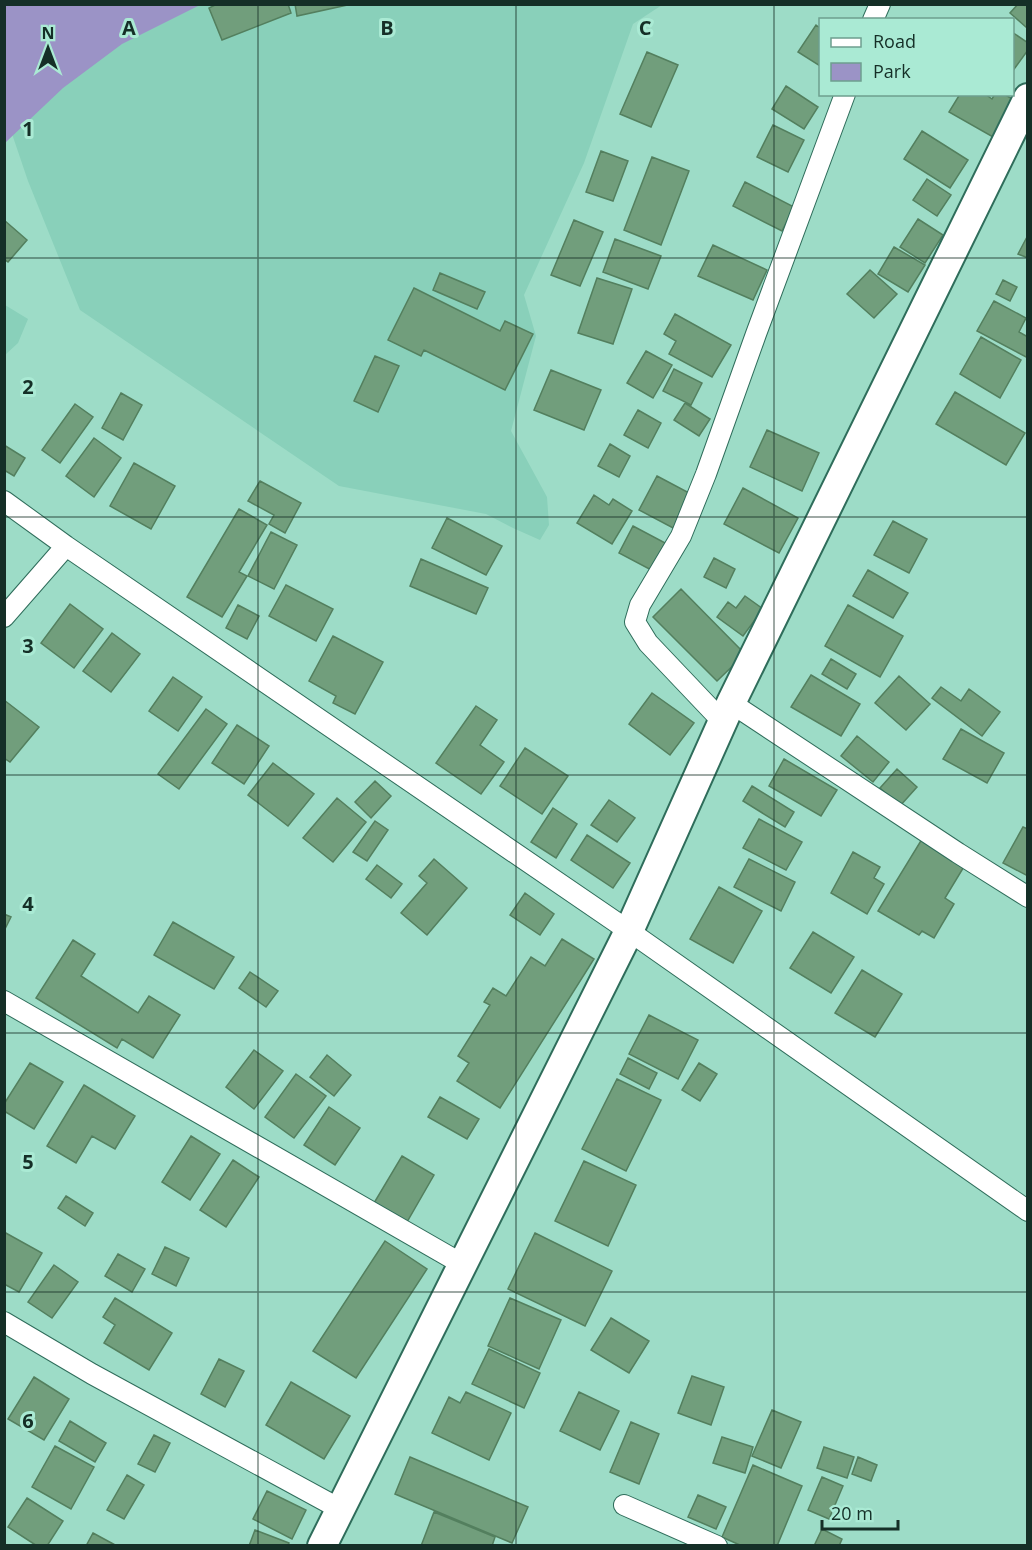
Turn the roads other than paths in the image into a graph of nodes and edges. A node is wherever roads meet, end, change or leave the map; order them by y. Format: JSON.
{"nodes":[{"id":1,"x":880,"y":4,"type":"edge"},
{"id":2,"x":874,"y":18,"type":"edge"},
{"id":3,"x":844,"y":96,"type":"edge"},
{"id":4,"x":1027,"y":101,"type":"edge"},
{"id":5,"x":4,"y":501,"type":"edge"},
{"id":6,"x":66,"y":546,"type":"junction"},
{"id":7,"x":4,"y":617,"type":"edge"},
{"id":8,"x":727,"y":712,"type":"junction"},
{"id":9,"x":1028,"y":897,"type":"edge"},
{"id":10,"x":629,"y":931,"type":"junction"},
{"id":11,"x":4,"y":1001,"type":"edge"},
{"id":12,"x":1028,"y":1212,"type":"edge"},
{"id":13,"x":462,"y":1264,"type":"junction"},
{"id":14,"x":4,"y":1322,"type":"edge"},
{"id":15,"x":624,"y":1505,"type":"dead end"},
{"id":16,"x":340,"y":1509,"type":"junction"},
{"id":17,"x":322,"y":1545,"type":"edge"},
{"id":18,"x":717,"y":1545,"type":"edge"}],
"edges":[{"from":1,"to":2,"type":"street"},
{"from":3,"to":8,"type":"street"},
{"from":4,"to":8,"type":"street"},
{"from":5,"to":6,"type":"street"},
{"from":6,"to":7,"type":"street"},
{"from":6,"to":10,"type":"street"},
{"from":8,"to":9,"type":"street"},
{"from":8,"to":10,"type":"street"},
{"from":10,"to":12,"type":"street"},
{"from":10,"to":13,"type":"street"},
{"from":11,"to":13,"type":"street"},
{"from":13,"to":16,"type":"street"},
{"from":14,"to":16,"type":"street"},
{"from":15,"to":18,"type":"street"},
{"from":16,"to":17,"type":"street"}]}
